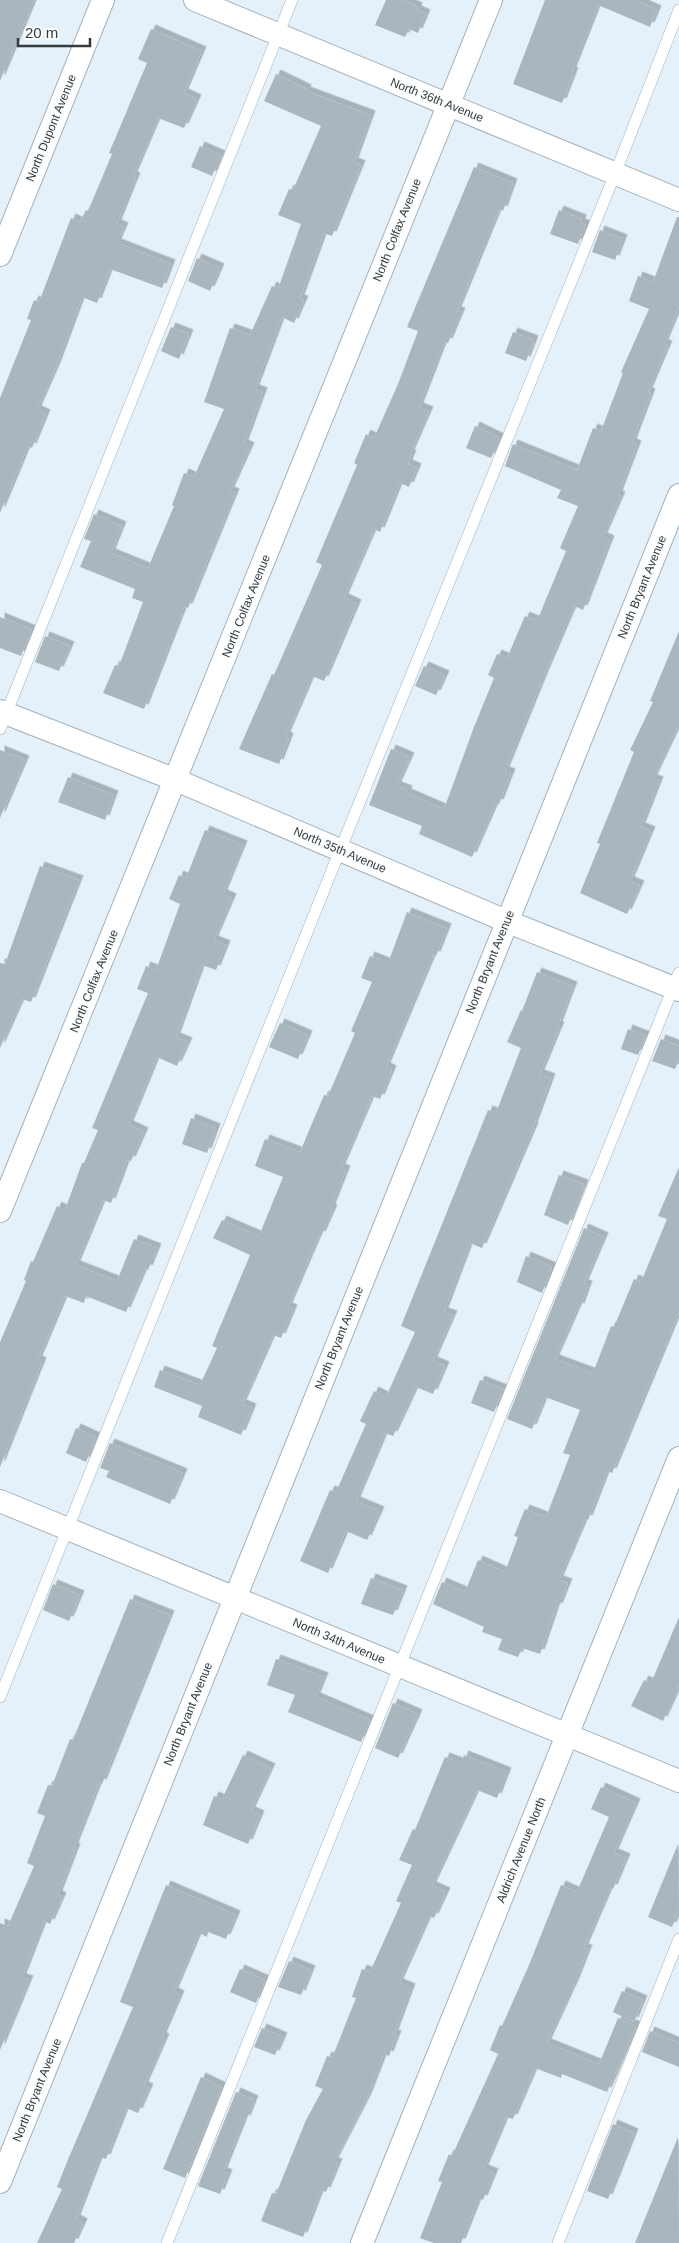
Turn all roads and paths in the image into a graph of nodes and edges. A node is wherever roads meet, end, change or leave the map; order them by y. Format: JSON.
{"nodes":[{"id":1,"x":103,"y":0,"type":"edge"},
{"id":2,"x":195,"y":0,"type":"edge"},
{"id":3,"x":292,"y":0,"type":"edge"},
{"id":4,"x":491,"y":0,"type":"edge"},
{"id":5,"x":679,"y":10,"type":"edge"},
{"id":6,"x":279,"y":35,"type":"junction"},
{"id":7,"x":449,"y":105,"type":"junction"},
{"id":8,"x":615,"y":174,"type":"junction"},
{"id":9,"x":679,"y":200,"type":"edge"},
{"id":10,"x":0,"y":255,"type":"edge"},
{"id":11,"x":679,"y":495,"type":"edge"},
{"id":12,"x":2,"y":718,"type":"edge"},
{"id":13,"x":176,"y":780,"type":"junction"},
{"id":14,"x":340,"y":850,"type":"junction"},
{"id":15,"x":506,"y":921,"type":"junction"},
{"id":16,"x":677,"y":984,"type":"edge"},
{"id":17,"x":0,"y":1211,"type":"edge"},
{"id":18,"x":679,"y":1458,"type":"edge"},
{"id":19,"x":0,"y":1501,"type":"edge"},
{"id":20,"x":67,"y":1529,"type":"junction"},
{"id":21,"x":235,"y":1597,"type":"junction"},
{"id":22,"x":399,"y":1667,"type":"junction"},
{"id":23,"x":0,"y":1697,"type":"edge"},
{"id":24,"x":568,"y":1733,"type":"junction"},
{"id":25,"x":679,"y":1781,"type":"edge"},
{"id":26,"x":679,"y":1939,"type":"edge"},
{"id":27,"x":0,"y":2182,"type":"edge"},
{"id":28,"x":167,"y":2243,"type":"edge"},
{"id":29,"x":362,"y":2243,"type":"edge"},
{"id":30,"x":558,"y":2243,"type":"edge"}],
"edges":[{"from":1,"to":10,"type":"street","name":"North Dupont Avenue"},
{"from":2,"to":6,"type":"street","name":"North 36th Avenue"},
{"from":3,"to":6,"type":"lane"},
{"from":4,"to":7,"type":"street","name":"North Colfax Avenue"},
{"from":5,"to":8,"type":"lane"},
{"from":6,"to":7,"type":"street","name":"North 36th Avenue"},
{"from":6,"to":12,"type":"lane"},
{"from":7,"to":8,"type":"street","name":"North 36th Avenue"},
{"from":7,"to":13,"type":"street","name":"North Colfax Avenue"},
{"from":8,"to":9,"type":"street","name":"North 36th Avenue"},
{"from":8,"to":14,"type":"lane"},
{"from":11,"to":15,"type":"street","name":"North Bryant Avenue"},
{"from":12,"to":13,"type":"street","name":"North 35th Avenue"},
{"from":13,"to":14,"type":"street","name":"North 35th Avenue"},
{"from":13,"to":17,"type":"street","name":"North Colfax Avenue"},
{"from":14,"to":15,"type":"street","name":"North 35th Avenue"},
{"from":14,"to":20,"type":"lane"},
{"from":15,"to":16,"type":"street","name":"North 35th Avenue"},
{"from":15,"to":21,"type":"street","name":"North Bryant Avenue"},
{"from":16,"to":22,"type":"lane"},
{"from":18,"to":24,"type":"street","name":"Aldrich Avenue North"},
{"from":19,"to":20,"type":"street","name":"North 34th Avenue"},
{"from":20,"to":21,"type":"street","name":"North 34th Avenue"},
{"from":20,"to":23,"type":"lane"},
{"from":21,"to":22,"type":"street","name":"North 34th Avenue"},
{"from":21,"to":27,"type":"street","name":"North Bryant Avenue"},
{"from":22,"to":24,"type":"street","name":"North 34th Avenue"},
{"from":22,"to":28,"type":"lane"},
{"from":24,"to":25,"type":"street","name":"North 34th Avenue"},
{"from":24,"to":29,"type":"street","name":"Aldrich Avenue North"},
{"from":26,"to":30,"type":"lane"}]}
